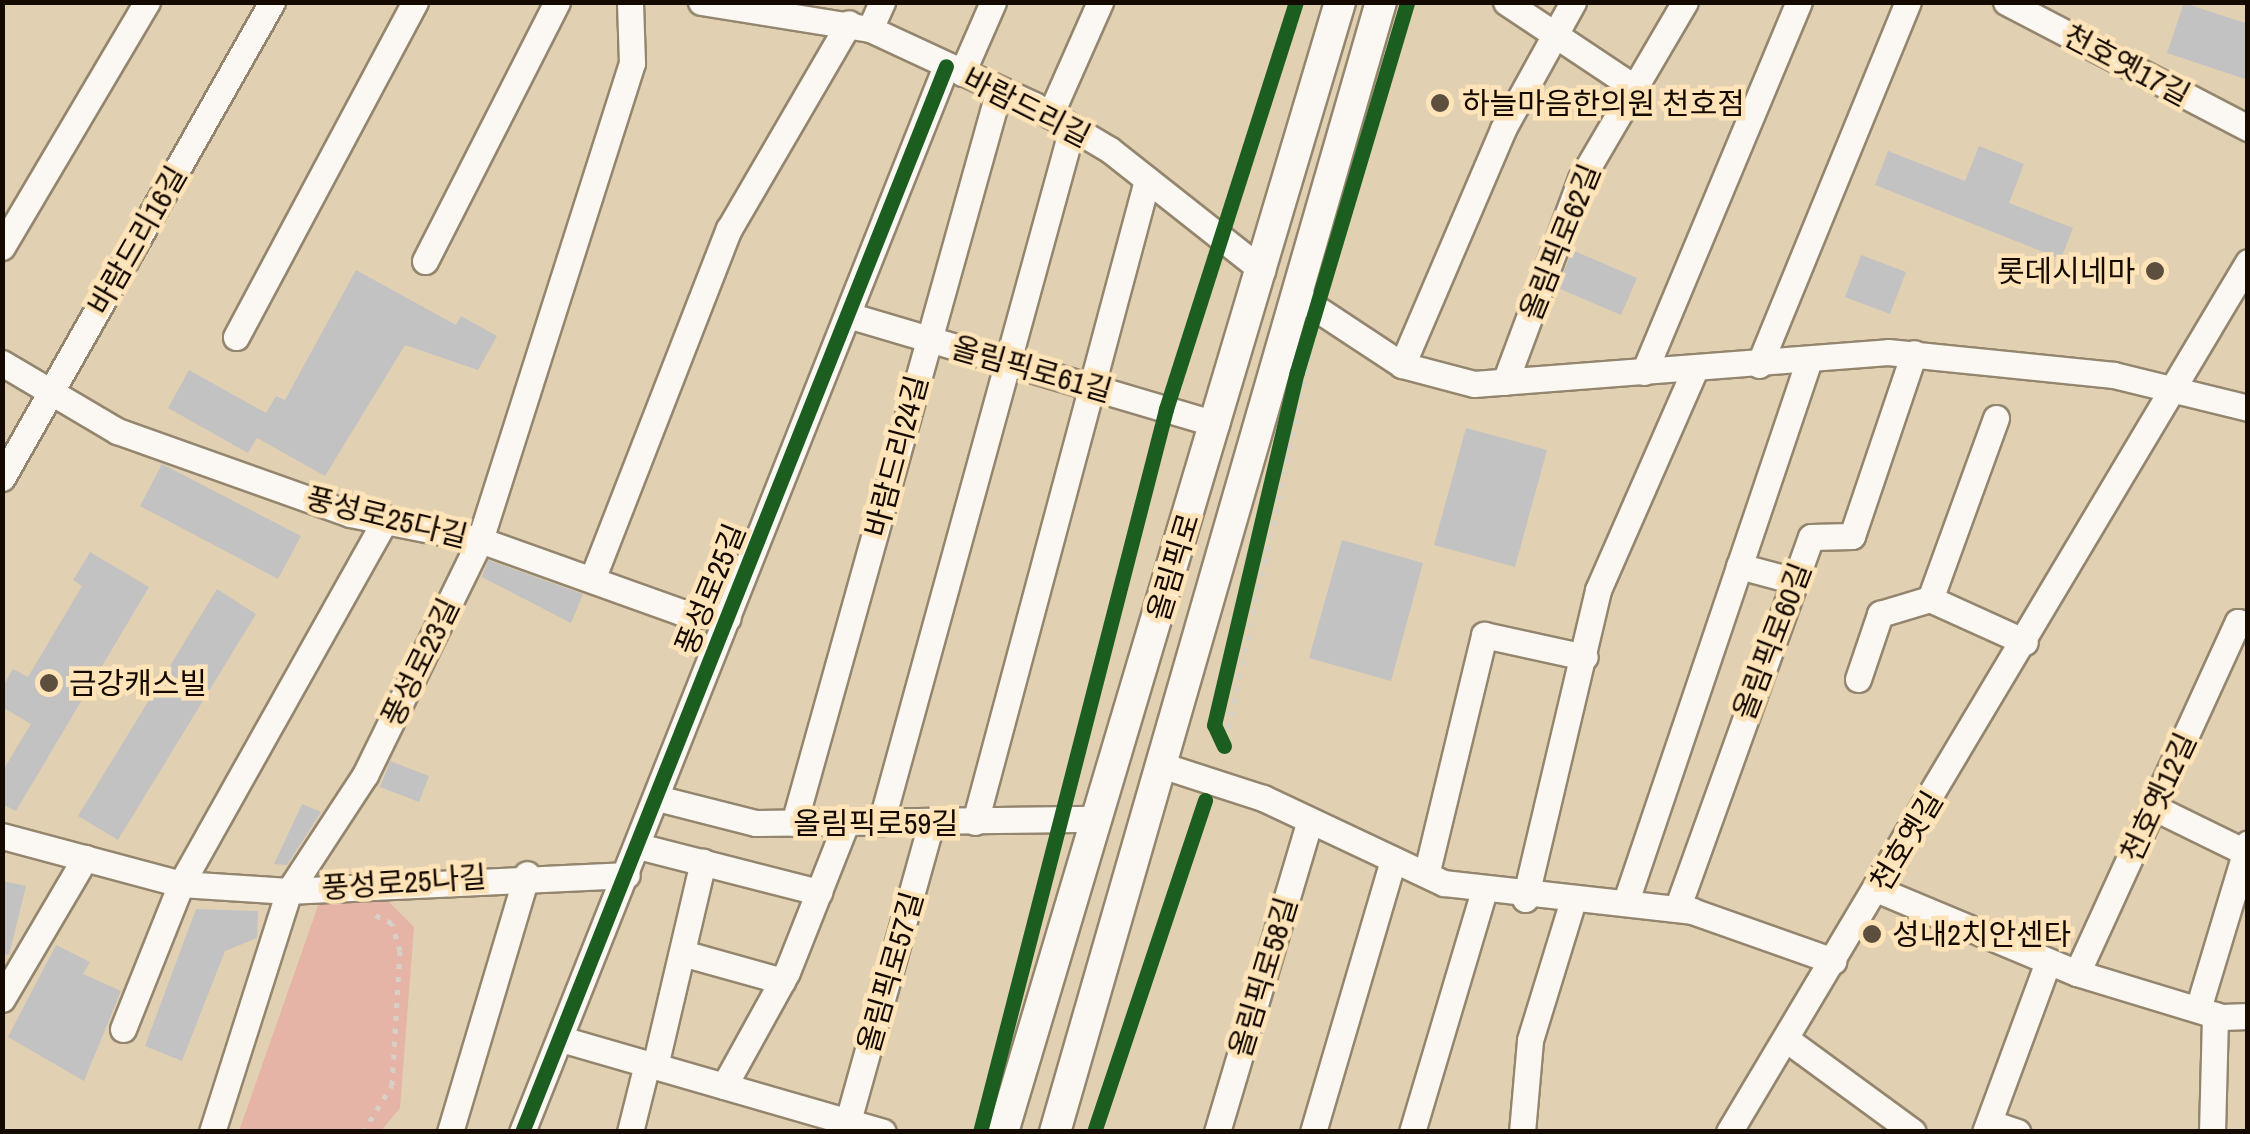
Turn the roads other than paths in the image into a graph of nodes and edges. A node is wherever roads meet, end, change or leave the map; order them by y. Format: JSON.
{"nodes":[{"id":1,"x":146,"y":2,"type":"edge"},
{"id":2,"x":272,"y":2,"type":"edge"},
{"id":3,"x":415,"y":2,"type":"edge"},
{"id":4,"x":558,"y":2,"type":"edge"},
{"id":5,"x":630,"y":2,"type":"edge"},
{"id":6,"x":700,"y":2,"type":"edge"},
{"id":7,"x":882,"y":2,"type":"edge"},
{"id":8,"x":993,"y":2,"type":"edge"},
{"id":9,"x":1100,"y":2,"type":"edge"},
{"id":10,"x":1340,"y":2,"type":"edge"},
{"id":11,"x":1380,"y":2,"type":"edge"},
{"id":12,"x":1506,"y":2,"type":"edge"},
{"id":13,"x":1573,"y":2,"type":"edge"},
{"id":14,"x":1685,"y":2,"type":"edge"},
{"id":15,"x":1800,"y":2,"type":"edge"},
{"id":16,"x":1908,"y":2,"type":"edge"},
{"id":17,"x":2006,"y":2,"type":"edge"},
{"id":18,"x":859,"y":26,"type":"junction"},
{"id":19,"x":1554,"y":33,"type":"junction"},
{"id":20,"x":954,"y":70,"type":"junction"},
{"id":21,"x":1635,"y":88,"type":"junction"},
{"id":22,"x":999,"y":90,"type":"junction"},
{"id":23,"x":1061,"y":122,"type":"junction"},
{"id":24,"x":2248,"y":128,"type":"edge"},
{"id":25,"x":1147,"y":180,"type":"junction"},
{"id":26,"x":2,"y":247,"type":"edge"},
{"id":27,"x":425,"y":261,"type":"dead end"},
{"id":28,"x":2248,"y":262,"type":"edge"},
{"id":29,"x":1262,"y":270,"type":"junction"},
{"id":30,"x":1308,"y":303,"type":"junction"},
{"id":31,"x":848,"y":315,"type":"junction"},
{"id":32,"x":236,"y":337,"type":"dead end"},
{"id":33,"x":928,"y":339,"type":"junction"},
{"id":34,"x":1914,"y":353,"type":"junction"},
{"id":35,"x":1809,"y":360,"type":"junction"},
{"id":36,"x":1007,"y":362,"type":"junction"},
{"id":37,"x":2,"y":364,"type":"edge"},
{"id":38,"x":1402,"y":365,"type":"junction"},
{"id":39,"x":1759,"y":366,"type":"junction"},
{"id":40,"x":1694,"y":371,"type":"junction"},
{"id":41,"x":1644,"y":372,"type":"junction"},
{"id":42,"x":1505,"y":382,"type":"junction"},
{"id":43,"x":1090,"y":386,"type":"junction"},
{"id":44,"x":49,"y":390,"type":"junction"},
{"id":45,"x":2172,"y":390,"type":"junction"},
{"id":46,"x":2248,"y":408,"type":"edge"},
{"id":47,"x":1996,"y":418,"type":"dead end"},
{"id":48,"x":1216,"y":424,"type":"junction"},
{"id":49,"x":2,"y":478,"type":"edge"},
{"id":50,"x":386,"y":519,"type":"junction"},
{"id":51,"x":480,"y":540,"type":"junction"},
{"id":52,"x":1739,"y":566,"type":"junction"},
{"id":53,"x":593,"y":578,"type":"junction"},
{"id":54,"x":1795,"y":581,"type":"junction"},
{"id":55,"x":1930,"y":598,"type":"junction"},
{"id":56,"x":728,"y":618,"type":"junction"},
{"id":57,"x":2243,"y":624,"type":"edge"},
{"id":58,"x":2025,"y":642,"type":"junction"},
{"id":59,"x":1586,"y":656,"type":"junction"},
{"id":60,"x":1858,"y":679,"type":"dead end"},
{"id":61,"x":1164,"y":766,"type":"junction"},
{"id":62,"x":657,"y":798,"type":"junction"},
{"id":63,"x":2153,"y":807,"type":"junction"},
{"id":64,"x":1097,"y":820,"type":"junction"},
{"id":65,"x":975,"y":822,"type":"junction"},
{"id":66,"x":794,"y":823,"type":"junction"},
{"id":67,"x":846,"y":823,"type":"junction"},
{"id":68,"x":881,"y":823,"type":"junction"},
{"id":69,"x":932,"y":823,"type":"junction"},
{"id":70,"x":1309,"y":824,"type":"junction"},
{"id":71,"x":2,"y":836,"type":"edge"},
{"id":72,"x":638,"y":846,"type":"junction"},
{"id":73,"x":2246,"y":847,"type":"edge"},
{"id":74,"x":84,"y":858,"type":"junction"},
{"id":75,"x":1393,"y":860,"type":"junction"},
{"id":76,"x":704,"y":862,"type":"junction"},
{"id":77,"x":1427,"y":870,"type":"junction"},
{"id":78,"x":527,"y":874,"type":"junction"},
{"id":79,"x":627,"y":875,"type":"junction"},
{"id":80,"x":180,"y":884,"type":"junction"},
{"id":81,"x":1876,"y":889,"type":"junction"},
{"id":82,"x":1484,"y":890,"type":"junction"},
{"id":83,"x":288,"y":891,"type":"junction"},
{"id":84,"x":819,"y":892,"type":"junction"},
{"id":85,"x":1525,"y":898,"type":"junction"},
{"id":86,"x":1573,"y":900,"type":"junction"},
{"id":87,"x":1626,"y":902,"type":"junction"},
{"id":88,"x":1677,"y":909,"type":"junction"},
{"id":89,"x":682,"y":953,"type":"junction"},
{"id":90,"x":1833,"y":961,"type":"junction"},
{"id":91,"x":2048,"y":962,"type":"junction"},
{"id":92,"x":2077,"y":973,"type":"junction"},
{"id":93,"x":782,"y":982,"type":"junction"},
{"id":94,"x":2,"y":999,"type":"edge"},
{"id":95,"x":2206,"y":1012,"type":"junction"},
{"id":96,"x":2248,"y":1016,"type":"edge"},
{"id":97,"x":123,"y":1029,"type":"dead end"},
{"id":98,"x":1786,"y":1039,"type":"junction"},
{"id":99,"x":561,"y":1040,"type":"junction"},
{"id":100,"x":651,"y":1065,"type":"junction"},
{"id":101,"x":724,"y":1086,"type":"junction"},
{"id":102,"x":848,"y":1122,"type":"junction"},
{"id":103,"x":1988,"y":1127,"type":"edge"},
{"id":104,"x":212,"y":1132,"type":"edge"},
{"id":105,"x":450,"y":1132,"type":"edge"},
{"id":106,"x":522,"y":1132,"type":"edge"},
{"id":107,"x":630,"y":1132,"type":"edge"},
{"id":108,"x":883,"y":1132,"type":"edge"},
{"id":109,"x":1003,"y":1132,"type":"edge"},
{"id":110,"x":1055,"y":1132,"type":"edge"},
{"id":111,"x":1217,"y":1132,"type":"edge"},
{"id":112,"x":1313,"y":1132,"type":"edge"},
{"id":113,"x":1412,"y":1132,"type":"edge"},
{"id":114,"x":1522,"y":1132,"type":"edge"},
{"id":115,"x":1729,"y":1132,"type":"edge"},
{"id":116,"x":1913,"y":1132,"type":"edge"},
{"id":117,"x":2017,"y":1132,"type":"edge"},
{"id":118,"x":2212,"y":1132,"type":"edge"}],
"edges":[{"from":1,"to":26,"type":"street"},
{"from":2,"to":44,"type":"street","name":"바람드리16길"},
{"from":3,"to":32,"type":"street"},
{"from":4,"to":27,"type":"street"},
{"from":5,"to":51,"type":"street","name":"풍성로23길"},
{"from":6,"to":18,"type":"street","name":"바람드리길"},
{"from":7,"to":18,"type":"street"},
{"from":8,"to":20,"type":"street","name":"풍성로25길"},
{"from":9,"to":23,"type":"street"},
{"from":10,"to":29,"type":"main road","name":"올림픽로"},
{"from":11,"to":30,"type":"main road","name":"올림픽로"},
{"from":12,"to":19,"type":"street"},
{"from":13,"to":19,"type":"street"},
{"from":14,"to":21,"type":"street","name":"올림픽로62길"},
{"from":15,"to":41,"type":"street"},
{"from":16,"to":39,"type":"street"},
{"from":17,"to":24,"type":"street","name":"천호옛17길"},
{"from":18,"to":20,"type":"street","name":"바람드리길"},
{"from":18,"to":53,"type":"street"},
{"from":19,"to":21,"type":"street"},
{"from":19,"to":38,"type":"street"},
{"from":20,"to":22,"type":"street","name":"바람드리길"},
{"from":20,"to":31,"type":"street","name":"풍성로25길"},
{"from":21,"to":42,"type":"street","name":"올림픽로62길"},
{"from":22,"to":23,"type":"street","name":"바람드리길"},
{"from":22,"to":33,"type":"street","name":"바람드리24길"},
{"from":23,"to":25,"type":"street","name":"바람드리길"},
{"from":23,"to":36,"type":"street"},
{"from":25,"to":29,"type":"street","name":"바람드리길"},
{"from":25,"to":43,"type":"street"},
{"from":28,"to":45,"type":"street","name":"천호옛길"},
{"from":29,"to":48,"type":"main road","name":"올림픽로"},
{"from":30,"to":38,"type":"street"},
{"from":30,"to":61,"type":"main road","name":"올림픽로"},
{"from":31,"to":33,"type":"street","name":"올림픽로61길"},
{"from":31,"to":56,"type":"street","name":"풍성로25길"},
{"from":33,"to":36,"type":"street","name":"올림픽로61길"},
{"from":33,"to":66,"type":"street","name":"바람드리24길"},
{"from":34,"to":35,"type":"street"},
{"from":34,"to":45,"type":"street"},
{"from":34,"to":54,"type":"street","name":"올림픽로60길"},
{"from":35,"to":39,"type":"street"},
{"from":35,"to":52,"type":"street","name":"올림픽로60길"},
{"from":36,"to":43,"type":"street","name":"올림픽로61길"},
{"from":36,"to":68,"type":"street"},
{"from":37,"to":44,"type":"street","name":"풍성로25다길"},
{"from":38,"to":42,"type":"street"},
{"from":39,"to":40,"type":"street"},
{"from":40,"to":41,"type":"street"},
{"from":40,"to":59,"type":"street"},
{"from":41,"to":42,"type":"street"},
{"from":43,"to":48,"type":"street","name":"올림픽로61길"},
{"from":43,"to":65,"type":"street"},
{"from":44,"to":49,"type":"street","name":"바람드리16길"},
{"from":44,"to":50,"type":"street","name":"풍성로25다길"},
{"from":45,"to":46,"type":"street"},
{"from":45,"to":58,"type":"street","name":"천호옛길"},
{"from":47,"to":55,"type":"street"},
{"from":48,"to":64,"type":"main road","name":"올림픽로"},
{"from":50,"to":51,"type":"street","name":"풍성로25다길"},
{"from":50,"to":80,"type":"street"},
{"from":51,"to":53,"type":"street","name":"풍성로25다길"},
{"from":51,"to":83,"type":"street","name":"풍성로23길"},
{"from":52,"to":54,"type":"street"},
{"from":52,"to":87,"type":"street","name":"올림픽로60길"},
{"from":53,"to":56,"type":"street","name":"풍성로25다길"},
{"from":54,"to":88,"type":"street","name":"올림픽로60길"},
{"from":55,"to":58,"type":"street"},
{"from":55,"to":60,"type":"street"},
{"from":56,"to":62,"type":"street","name":"풍성로25길"},
{"from":57,"to":63,"type":"street","name":"천호옛12길"},
{"from":58,"to":81,"type":"street","name":"천호옛길"},
{"from":59,"to":77,"type":"street"},
{"from":59,"to":85,"type":"street"},
{"from":61,"to":70,"type":"street"},
{"from":61,"to":110,"type":"main road","name":"올림픽로"},
{"from":62,"to":66,"type":"street","name":"올림픽로59길"},
{"from":62,"to":72,"type":"street","name":"풍성로25길"},
{"from":63,"to":73,"type":"street"},
{"from":63,"to":92,"type":"street","name":"천호옛12길"},
{"from":64,"to":65,"type":"street","name":"올림픽로59길"},
{"from":64,"to":109,"type":"main road","name":"올림픽로"},
{"from":65,"to":69,"type":"street","name":"올림픽로59길"},
{"from":66,"to":67,"type":"street","name":"올림픽로59길"},
{"from":67,"to":68,"type":"street","name":"올림픽로59길"},
{"from":67,"to":84,"type":"street"},
{"from":68,"to":69,"type":"street","name":"올림픽로59길"},
{"from":69,"to":102,"type":"street","name":"올림픽로57길"},
{"from":70,"to":75,"type":"street"},
{"from":70,"to":111,"type":"street","name":"올림픽로58길"},
{"from":71,"to":74,"type":"street","name":"풍성로25나길"},
{"from":72,"to":76,"type":"street"},
{"from":72,"to":79,"type":"street","name":"풍성로25길"},
{"from":73,"to":95,"type":"street"},
{"from":74,"to":80,"type":"street","name":"풍성로25나길"},
{"from":74,"to":94,"type":"street"},
{"from":75,"to":77,"type":"street"},
{"from":75,"to":112,"type":"street"},
{"from":76,"to":84,"type":"street"},
{"from":76,"to":89,"type":"street"},
{"from":77,"to":82,"type":"street"},
{"from":78,"to":79,"type":"street","name":"풍성로25나길"},
{"from":78,"to":83,"type":"street","name":"풍성로25나길"},
{"from":78,"to":105,"type":"street"},
{"from":79,"to":99,"type":"street","name":"풍성로25길"},
{"from":80,"to":83,"type":"street","name":"풍성로25나길"},
{"from":80,"to":97,"type":"street"},
{"from":81,"to":90,"type":"street","name":"천호옛길"},
{"from":81,"to":91,"type":"street"},
{"from":82,"to":85,"type":"street"},
{"from":82,"to":113,"type":"street"},
{"from":83,"to":104,"type":"street","name":"풍성로23길"},
{"from":84,"to":93,"type":"street"},
{"from":85,"to":86,"type":"street"},
{"from":86,"to":87,"type":"street"},
{"from":86,"to":114,"type":"street"},
{"from":87,"to":88,"type":"street"},
{"from":88,"to":90,"type":"street"},
{"from":89,"to":93,"type":"street"},
{"from":89,"to":100,"type":"street"},
{"from":90,"to":98,"type":"street","name":"천호옛길"},
{"from":91,"to":92,"type":"street"},
{"from":91,"to":103,"type":"street"},
{"from":92,"to":95,"type":"street"},
{"from":93,"to":101,"type":"street"},
{"from":95,"to":96,"type":"street"},
{"from":95,"to":118,"type":"street"},
{"from":98,"to":115,"type":"street","name":"천호옛길"},
{"from":98,"to":116,"type":"street"},
{"from":99,"to":100,"type":"street"},
{"from":99,"to":106,"type":"street","name":"풍성로25길"},
{"from":100,"to":101,"type":"street"},
{"from":100,"to":107,"type":"street"},
{"from":101,"to":102,"type":"street"},
{"from":102,"to":108,"type":"street"},
{"from":103,"to":117,"type":"street"}]}
